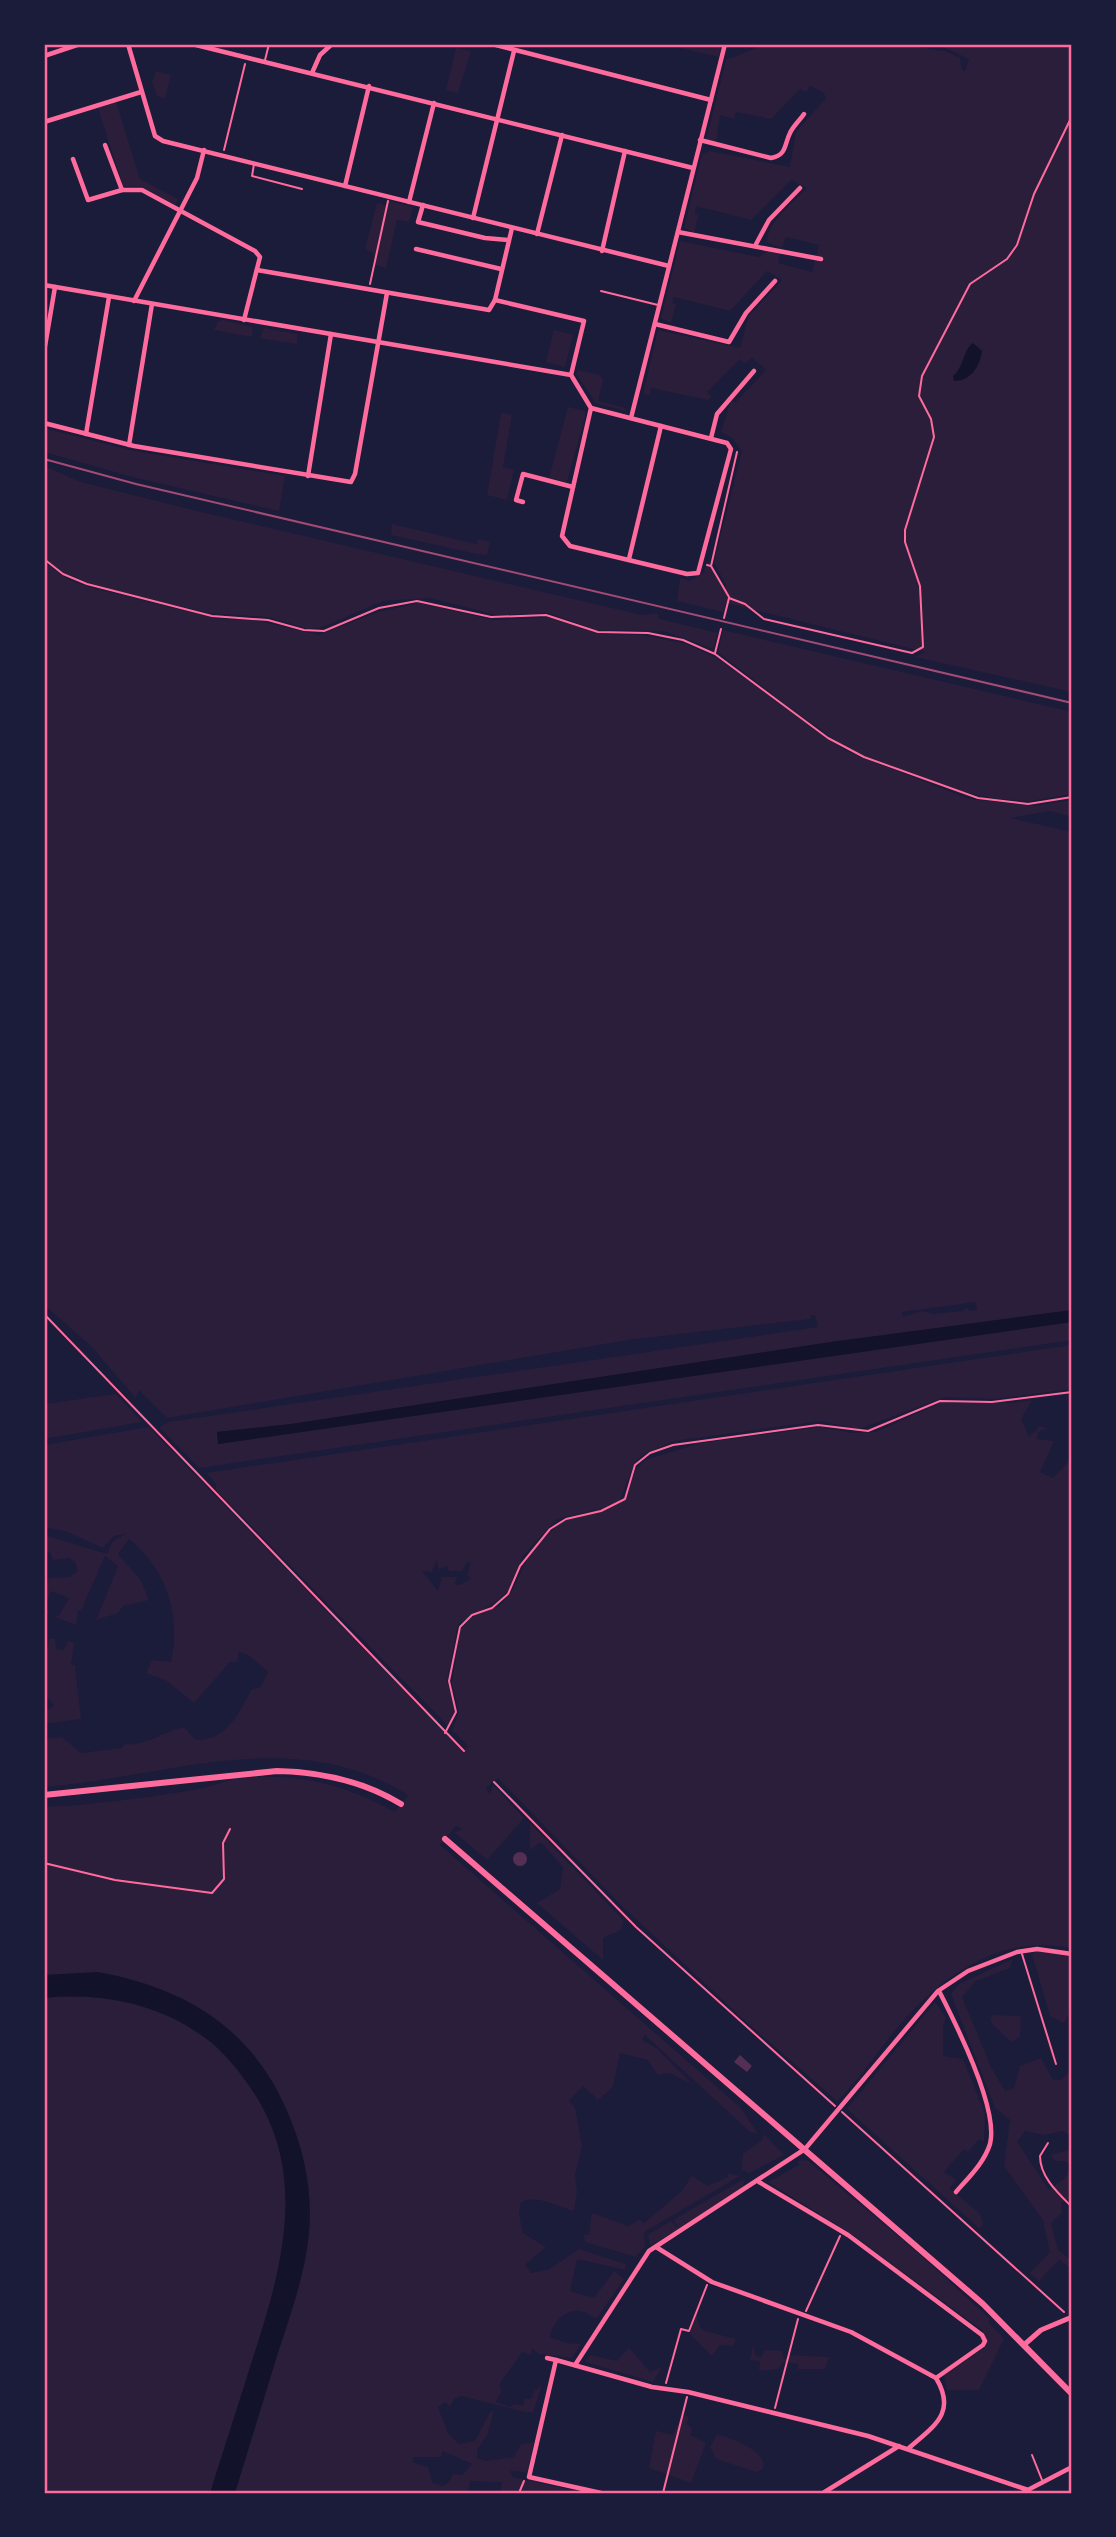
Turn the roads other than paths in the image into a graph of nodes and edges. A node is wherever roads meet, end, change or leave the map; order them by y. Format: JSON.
{"nodes":[{"id":1,"x":80,"y":44,"type":"edge"},
{"id":2,"x":128,"y":44,"type":"edge"},
{"id":3,"x":192,"y":44,"type":"edge"},
{"id":4,"x":269,"y":44,"type":"edge"},
{"id":5,"x":332,"y":44,"type":"edge"},
{"id":6,"x":492,"y":44,"type":"edge"},
{"id":7,"x":725,"y":44,"type":"edge"},
{"id":8,"x":514,"y":51,"type":"junction"},
{"id":9,"x":44,"y":56,"type":"edge"},
{"id":10,"x":265,"y":61,"type":"junction"},
{"id":11,"x":312,"y":73,"type":"junction"},
{"id":12,"x":369,"y":86,"type":"junction"},
{"id":13,"x":141,"y":92,"type":"junction"},
{"id":14,"x":711,"y":100,"type":"junction"},
{"id":15,"x":434,"y":103,"type":"junction"},
{"id":16,"x":804,"y":114,"type":"dead end"},
{"id":17,"x":498,"y":120,"type":"junction"},
{"id":18,"x":44,"y":122,"type":"edge"},
{"id":19,"x":562,"y":135,"type":"junction"},
{"id":20,"x":700,"y":140,"type":"junction"},
{"id":21,"x":106,"y":145,"type":"dead end"},
{"id":22,"x":204,"y":150,"type":"junction"},
{"id":23,"x":625,"y":151,"type":"junction"},
{"id":24,"x":73,"y":159,"type":"dead end"},
{"id":25,"x":255,"y":163,"type":"junction"},
{"id":26,"x":693,"y":168,"type":"junction"},
{"id":27,"x":345,"y":186,"type":"junction"},
{"id":28,"x":800,"y":188,"type":"dead end"},
{"id":29,"x":302,"y":189,"type":"dead end"},
{"id":30,"x":122,"y":190,"type":"junction"},
{"id":31,"x":409,"y":202,"type":"junction"},
{"id":32,"x":422,"y":205,"type":"junction"},
{"id":33,"x":179,"y":211,"type":"junction"},
{"id":34,"x":473,"y":218,"type":"junction"},
{"id":35,"x":512,"y":228,"type":"junction"},
{"id":36,"x":678,"y":232,"type":"junction"},
{"id":37,"x":537,"y":234,"type":"junction"},
{"id":38,"x":508,"y":240,"type":"junction"},
{"id":39,"x":755,"y":246,"type":"junction"},
{"id":40,"x":416,"y":249,"type":"dead end"},
{"id":41,"x":602,"y":251,"type":"junction"},
{"id":42,"x":821,"y":259,"type":"dead end"},
{"id":43,"x":669,"y":266,"type":"junction"},
{"id":44,"x":501,"y":269,"type":"junction"},
{"id":45,"x":257,"y":270,"type":"junction"},
{"id":46,"x":775,"y":281,"type":"dead end"},
{"id":47,"x":44,"y":285,"type":"edge"},
{"id":48,"x":55,"y":287,"type":"junction"},
{"id":49,"x":601,"y":292,"type":"dead end"},
{"id":50,"x":387,"y":293,"type":"junction"},
{"id":51,"x":109,"y":297,"type":"junction"},
{"id":52,"x":495,"y":300,"type":"junction"},
{"id":53,"x":134,"y":301,"type":"junction"},
{"id":54,"x":152,"y":304,"type":"junction"},
{"id":55,"x":659,"y":305,"type":"junction"},
{"id":56,"x":244,"y":320,"type":"junction"},
{"id":57,"x":655,"y":324,"type":"junction"},
{"id":58,"x":331,"y":334,"type":"junction"},
{"id":59,"x":377,"y":342,"type":"junction"},
{"id":60,"x":44,"y":352,"type":"edge"},
{"id":61,"x":754,"y":371,"type":"dead end"},
{"id":62,"x":571,"y":375,"type":"junction"},
{"id":63,"x":591,"y":408,"type":"junction"},
{"id":64,"x":631,"y":418,"type":"junction"},
{"id":65,"x":44,"y":423,"type":"edge"},
{"id":66,"x":662,"y":426,"type":"junction"},
{"id":67,"x":86,"y":434,"type":"junction"},
{"id":68,"x":711,"y":438,"type":"junction"},
{"id":69,"x":129,"y":445,"type":"junction"},
{"id":70,"x":308,"y":476,"type":"junction"},
{"id":71,"x":573,"y":487,"type":"junction"},
{"id":72,"x":523,"y":502,"type":"dead end"},
{"id":73,"x":629,"y":559,"type":"junction"},
{"id":74,"x":44,"y":1795,"type":"edge"},
{"id":75,"x":401,"y":1804,"type":"dead end"},
{"id":76,"x":445,"y":1839,"type":"dead end"},
{"id":77,"x":1021,"y":1951,"type":"junction"},
{"id":78,"x":1072,"y":1954,"type":"edge"},
{"id":79,"x":938,"y":1991,"type":"junction"},
{"id":80,"x":1056,"y":2064,"type":"dead end"},
{"id":81,"x":1048,"y":2143,"type":"dead end"},
{"id":82,"x":805,"y":2149,"type":"junction"},
{"id":83,"x":759,"y":2182,"type":"junction"},
{"id":84,"x":956,"y":2192,"type":"dead end"},
{"id":85,"x":1072,"y":2207,"type":"edge"},
{"id":86,"x":656,"y":2247,"type":"junction"},
{"id":87,"x":1071,"y":2317,"type":"edge"},
{"id":88,"x":1025,"y":2344,"type":"junction"},
{"id":89,"x":547,"y":2358,"type":"dead end"},
{"id":90,"x":556,"y":2360,"type":"junction"},
{"id":91,"x":575,"y":2365,"type":"junction"},
{"id":92,"x":936,"y":2378,"type":"junction"},
{"id":93,"x":1072,"y":2394,"type":"edge"},
{"id":94,"x":899,"y":2446,"type":"junction"},
{"id":95,"x":909,"y":2449,"type":"junction"},
{"id":96,"x":1032,"y":2455,"type":"dead end"},
{"id":97,"x":1072,"y":2467,"type":"edge"},
{"id":98,"x":1043,"y":2482,"type":"junction"},
{"id":99,"x":1028,"y":2490,"type":"junction"},
{"id":100,"x":601,"y":2493,"type":"edge"},
{"id":101,"x":823,"y":2493,"type":"edge"},
{"id":102,"x":1022,"y":2493,"type":"edge"}],
"edges":[{"from":1,"to":9,"type":"street"},
{"from":2,"to":13,"type":"street"},
{"from":3,"to":10,"type":"street"},
{"from":4,"to":10,"type":"lane"},
{"from":5,"to":11,"type":"street"},
{"from":6,"to":8,"type":"street"},
{"from":7,"to":14,"type":"street"},
{"from":8,"to":14,"type":"street"},
{"from":8,"to":17,"type":"street"},
{"from":10,"to":11,"type":"street"},
{"from":11,"to":12,"type":"street"},
{"from":12,"to":15,"type":"street"},
{"from":12,"to":27,"type":"street"},
{"from":13,"to":18,"type":"street"},
{"from":13,"to":22,"type":"street"},
{"from":14,"to":20,"type":"street"},
{"from":15,"to":17,"type":"street"},
{"from":15,"to":31,"type":"street"},
{"from":16,"to":20,"type":"street"},
{"from":17,"to":19,"type":"street"},
{"from":17,"to":34,"type":"street"},
{"from":19,"to":23,"type":"street"},
{"from":19,"to":37,"type":"street"},
{"from":20,"to":26,"type":"street"},
{"from":21,"to":30,"type":"street"},
{"from":22,"to":25,"type":"street"},
{"from":22,"to":33,"type":"street"},
{"from":23,"to":26,"type":"street"},
{"from":23,"to":41,"type":"street"},
{"from":24,"to":30,"type":"street"},
{"from":25,"to":27,"type":"street"},
{"from":25,"to":29,"type":"lane"},
{"from":26,"to":36,"type":"street"},
{"from":27,"to":31,"type":"street"},
{"from":28,"to":39,"type":"street"},
{"from":30,"to":33,"type":"street"},
{"from":31,"to":32,"type":"street"},
{"from":32,"to":34,"type":"street"},
{"from":32,"to":38,"type":"street"},
{"from":33,"to":45,"type":"street"},
{"from":33,"to":53,"type":"street"},
{"from":34,"to":35,"type":"street"},
{"from":35,"to":37,"type":"street"},
{"from":35,"to":38,"type":"street"},
{"from":36,"to":39,"type":"street"},
{"from":36,"to":43,"type":"street"},
{"from":37,"to":41,"type":"street"},
{"from":38,"to":44,"type":"street"},
{"from":39,"to":42,"type":"street"},
{"from":40,"to":44,"type":"street"},
{"from":41,"to":43,"type":"street"},
{"from":43,"to":55,"type":"street"},
{"from":44,"to":52,"type":"street"},
{"from":45,"to":50,"type":"street"},
{"from":45,"to":56,"type":"street"},
{"from":46,"to":57,"type":"street"},
{"from":47,"to":48,"type":"street"},
{"from":48,"to":51,"type":"street"},
{"from":48,"to":60,"type":"street"},
{"from":49,"to":55,"type":"lane"},
{"from":50,"to":52,"type":"street"},
{"from":50,"to":59,"type":"street"},
{"from":51,"to":53,"type":"street"},
{"from":51,"to":67,"type":"street"},
{"from":52,"to":62,"type":"street"},
{"from":53,"to":54,"type":"street"},
{"from":54,"to":56,"type":"street"},
{"from":54,"to":69,"type":"street"},
{"from":55,"to":57,"type":"street"},
{"from":56,"to":58,"type":"street"},
{"from":57,"to":64,"type":"street"},
{"from":58,"to":59,"type":"street"},
{"from":58,"to":70,"type":"street"},
{"from":59,"to":62,"type":"street"},
{"from":59,"to":70,"type":"street"},
{"from":61,"to":68,"type":"street"},
{"from":62,"to":63,"type":"street"},
{"from":63,"to":64,"type":"street"},
{"from":63,"to":71,"type":"street"},
{"from":64,"to":66,"type":"street"},
{"from":65,"to":67,"type":"street"},
{"from":66,"to":68,"type":"street"},
{"from":66,"to":73,"type":"street"},
{"from":67,"to":69,"type":"street"},
{"from":68,"to":73,"type":"street"},
{"from":69,"to":70,"type":"street"},
{"from":71,"to":72,"type":"street"},
{"from":71,"to":73,"type":"street"},
{"from":74,"to":75,"type":"main road"},
{"from":76,"to":82,"type":"main road"},
{"from":77,"to":78,"type":"street"},
{"from":77,"to":79,"type":"street"},
{"from":77,"to":80,"type":"lane"},
{"from":79,"to":82,"type":"street"},
{"from":79,"to":84,"type":"street"},
{"from":81,"to":85,"type":"lane"},
{"from":82,"to":83,"type":"street"},
{"from":82,"to":88,"type":"main road"},
{"from":83,"to":86,"type":"street"},
{"from":83,"to":92,"type":"street"},
{"from":86,"to":91,"type":"street"},
{"from":86,"to":92,"type":"street"},
{"from":87,"to":88,"type":"street"},
{"from":88,"to":93,"type":"main road"},
{"from":89,"to":90,"type":"street"},
{"from":90,"to":91,"type":"street"},
{"from":90,"to":100,"type":"street"},
{"from":91,"to":94,"type":"street"},
{"from":92,"to":95,"type":"street"},
{"from":94,"to":95,"type":"street"},
{"from":94,"to":101,"type":"street"},
{"from":95,"to":99,"type":"street"},
{"from":96,"to":98,"type":"lane"},
{"from":97,"to":98,"type":"street"},
{"from":98,"to":99,"type":"street"},
{"from":99,"to":102,"type":"street"}]}
